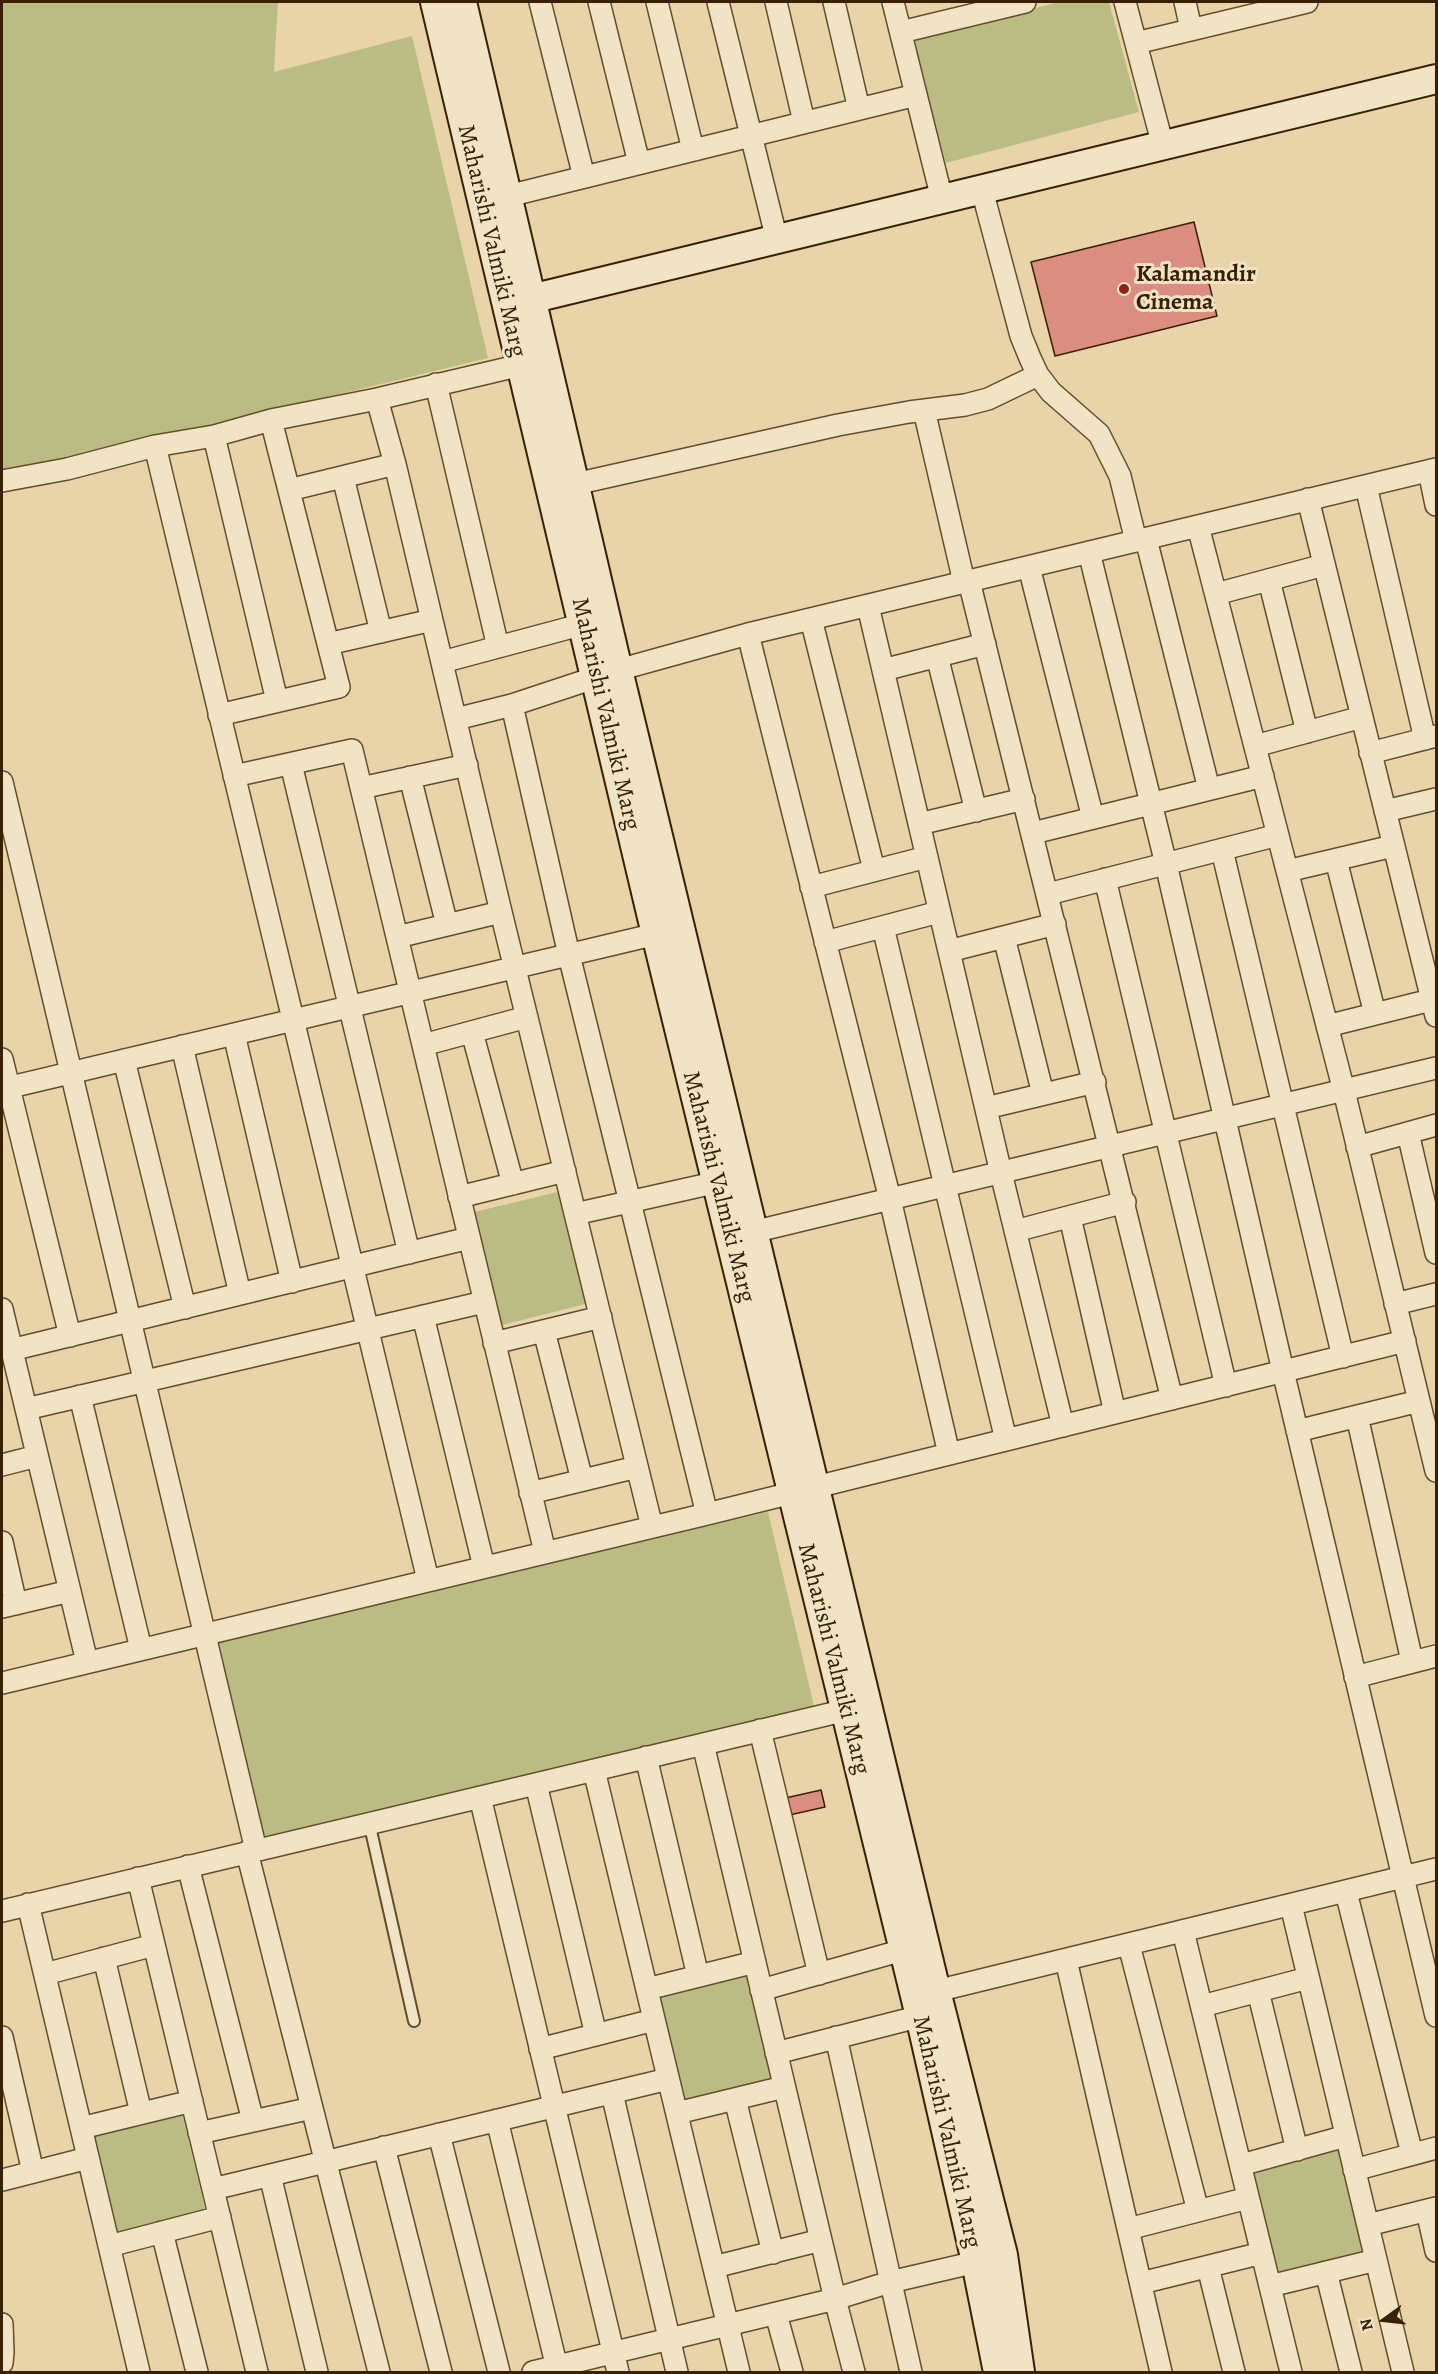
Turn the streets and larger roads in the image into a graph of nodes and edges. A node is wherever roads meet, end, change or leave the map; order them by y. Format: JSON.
{"nodes":[{"id":1,"x":435,"y":2,"type":"edge"},
{"id":2,"x":462,"y":2,"type":"edge"},
{"id":3,"x":540,"y":2,"type":"edge"},
{"id":4,"x":599,"y":2,"type":"edge"},
{"id":5,"x":657,"y":2,"type":"edge"},
{"id":6,"x":718,"y":2,"type":"edge"},
{"id":7,"x":776,"y":2,"type":"edge"},
{"id":8,"x":834,"y":2,"type":"edge"},
{"id":9,"x":893,"y":2,"type":"edge"},
{"id":10,"x":1025,"y":2,"type":"edge"},
{"id":11,"x":1125,"y":2,"type":"edge"},
{"id":12,"x":1185,"y":2,"type":"edge"},
{"id":13,"x":1303,"y":2,"type":"edge"},
{"id":14,"x":1003,"y":4,"type":"edge"},
{"id":15,"x":1245,"y":8,"type":"edge"},
{"id":16,"x":951,"y":10,"type":"edge"},
{"id":17,"x":1191,"y":29,"type":"junction"},
{"id":18,"x":901,"y":32,"type":"junction"},
{"id":19,"x":1136,"y":44,"type":"junction"},
{"id":20,"x":1437,"y":79,"type":"edge"},
{"id":21,"x":916,"y":95,"type":"junction"},
{"id":22,"x":859,"y":109,"type":"junction"},
{"id":23,"x":804,"y":122,"type":"junction"},
{"id":24,"x":751,"y":136,"type":"junction"},
{"id":25,"x":1162,"y":146,"type":"junction"},
{"id":26,"x":693,"y":150,"type":"junction"},
{"id":27,"x":639,"y":164,"type":"junction"},
{"id":28,"x":584,"y":177,"type":"junction"},
{"id":29,"x":982,"y":190,"type":"junction"},
{"id":30,"x":942,"y":200,"type":"junction"},
{"id":31,"x":496,"y":201,"type":"junction"},
{"id":32,"x":777,"y":240,"type":"junction"},
{"id":33,"x":519,"y":302,"type":"junction"},
{"id":34,"x":533,"y":362,"type":"junction"},
{"id":35,"x":1038,"y":375,"type":"junction"},
{"id":36,"x":436,"y":384,"type":"junction"},
{"id":37,"x":377,"y":399,"type":"junction"},
{"id":38,"x":924,"y":410,"type":"junction"},
{"id":39,"x":271,"y":420,"type":"junction"},
{"id":40,"x":214,"y":436,"type":"junction"},
{"id":41,"x":155,"y":446,"type":"junction"},
{"id":42,"x":395,"y":464,"type":"junction"},
{"id":43,"x":1433,"y":470,"type":"edge"},
{"id":44,"x":343,"y":477,"type":"junction"},
{"id":45,"x":2,"y":481,"type":"edge"},
{"id":46,"x":575,"y":484,"type":"junction"},
{"id":47,"x":1366,"y":486,"type":"junction"},
{"id":48,"x":289,"y":490,"type":"junction"},
{"id":49,"x":1308,"y":499,"type":"junction"},
{"id":50,"x":1437,"y":505,"type":"edge"},
{"id":51,"x":1198,"y":526,"type":"junction"},
{"id":52,"x":1141,"y":540,"type":"junction"},
{"id":53,"x":1089,"y":552,"type":"junction"},
{"id":54,"x":1324,"y":565,"type":"junction"},
{"id":55,"x":1029,"y":567,"type":"junction"},
{"id":56,"x":1269,"y":580,"type":"junction"},
{"id":57,"x":967,"y":582,"type":"junction"},
{"id":58,"x":1216,"y":594,"type":"junction"},
{"id":59,"x":868,"y":606,"type":"junction"},
{"id":60,"x":811,"y":619,"type":"junction"},
{"id":61,"x":432,"y":620,"type":"junction"},
{"id":62,"x":595,"y":621,"type":"junction"},
{"id":63,"x":381,"y":632,"type":"junction"},
{"id":64,"x":748,"y":634,"type":"junction"},
{"id":65,"x":328,"y":644,"type":"junction"},
{"id":66,"x":985,"y":644,"type":"junction"},
{"id":67,"x":498,"y":647,"type":"junction"},
{"id":68,"x":936,"y":656,"type":"junction"},
{"id":69,"x":442,"y":662,"type":"junction"},
{"id":70,"x":883,"y":670,"type":"junction"},
{"id":71,"x":607,"y":674,"type":"junction"},
{"id":72,"x":277,"y":701,"type":"junction"},
{"id":73,"x":512,"y":705,"type":"junction"},
{"id":74,"x":219,"y":715,"type":"junction"},
{"id":75,"x":1362,"y":717,"type":"junction"},
{"id":76,"x":456,"y":719,"type":"junction"},
{"id":77,"x":1307,"y":732,"type":"junction"},
{"id":78,"x":1431,"y":738,"type":"edge"},
{"id":79,"x":1255,"y":746,"type":"junction"},
{"id":80,"x":1370,"y":753,"type":"junction"},
{"id":81,"x":291,"y":764,"type":"junction"},
{"id":82,"x":467,"y":765,"type":"junction"},
{"id":83,"x":234,"y":776,"type":"junction"},
{"id":84,"x":1263,"y":776,"type":"junction"},
{"id":85,"x":410,"y":777,"type":"junction"},
{"id":86,"x":2,"y":782,"type":"edge"},
{"id":87,"x":361,"y":788,"type":"junction"},
{"id":88,"x":1209,"y":789,"type":"junction"},
{"id":89,"x":1024,"y":799,"type":"junction"},
{"id":90,"x":1437,"y":799,"type":"edge"},
{"id":91,"x":1150,"y":804,"type":"junction"},
{"id":92,"x":976,"y":811,"type":"junction"},
{"id":93,"x":1385,"y":811,"type":"junction"},
{"id":94,"x":1093,"y":818,"type":"junction"},
{"id":95,"x":919,"y":824,"type":"junction"},
{"id":96,"x":7,"y":827,"type":"edge"},
{"id":97,"x":1033,"y":833,"type":"junction"},
{"id":98,"x":1278,"y":835,"type":"junction"},
{"id":99,"x":1393,"y":846,"type":"junction"},
{"id":100,"x":1222,"y":850,"type":"junction"},
{"id":101,"x":927,"y":857,"type":"junction"},
{"id":102,"x":1335,"y":860,"type":"junction"},
{"id":103,"x":1166,"y":864,"type":"junction"},
{"id":104,"x":874,"y":870,"type":"junction"},
{"id":105,"x":1287,"y":871,"type":"junction"},
{"id":106,"x":1105,"y":879,"type":"junction"},
{"id":107,"x":811,"y":886,"type":"junction"},
{"id":108,"x":1048,"y":894,"type":"junction"},
{"id":109,"x":501,"y":912,"type":"junction"},
{"id":110,"x":939,"y":912,"type":"junction"},
{"id":111,"x":1055,"y":924,"type":"junction"},
{"id":112,"x":447,"y":925,"type":"junction"},
{"id":113,"x":883,"y":927,"type":"junction"},
{"id":114,"x":668,"y":931,"type":"junction"},
{"id":115,"x":397,"y":937,"type":"junction"},
{"id":116,"x":1004,"y":937,"type":"junction"},
{"id":117,"x":825,"y":942,"type":"junction"},
{"id":118,"x":949,"y":951,"type":"junction"},
{"id":119,"x":569,"y":955,"type":"junction"},
{"id":120,"x":515,"y":968,"type":"junction"},
{"id":121,"x":410,"y":992,"type":"junction"},
{"id":122,"x":350,"y":1006,"type":"junction"},
{"id":123,"x":1434,"y":1008,"type":"edge"},
{"id":124,"x":1376,"y":1014,"type":"junction"},
{"id":125,"x":527,"y":1017,"type":"junction"},
{"id":126,"x":292,"y":1020,"type":"junction"},
{"id":127,"x":1327,"y":1026,"type":"junction"},
{"id":128,"x":472,"y":1032,"type":"junction"},
{"id":129,"x":234,"y":1034,"type":"junction"},
{"id":130,"x":182,"y":1046,"type":"junction"},
{"id":131,"x":423,"y":1046,"type":"junction"},
{"id":132,"x":2,"y":1059,"type":"edge"},
{"id":133,"x":124,"y":1060,"type":"junction"},
{"id":134,"x":1437,"y":1068,"type":"edge"},
{"id":135,"x":72,"y":1072,"type":"junction"},
{"id":136,"x":1095,"y":1082,"type":"junction"},
{"id":137,"x":5,"y":1088,"type":"edge"},
{"id":138,"x":1344,"y":1090,"type":"junction"},
{"id":139,"x":1043,"y":1094,"type":"junction"},
{"id":140,"x":1285,"y":1104,"type":"junction"},
{"id":141,"x":986,"y":1108,"type":"junction"},
{"id":142,"x":1225,"y":1119,"type":"junction"},
{"id":143,"x":1437,"y":1125,"type":"edge"},
{"id":144,"x":1166,"y":1133,"type":"junction"},
{"id":145,"x":1408,"y":1133,"type":"junction"},
{"id":146,"x":1111,"y":1146,"type":"junction"},
{"id":147,"x":1357,"y":1147,"type":"junction"},
{"id":148,"x":565,"y":1171,"type":"junction"},
{"id":149,"x":1001,"y":1173,"type":"junction"},
{"id":150,"x":717,"y":1182,"type":"junction"},
{"id":151,"x":513,"y":1184,"type":"junction"},
{"id":152,"x":946,"y":1186,"type":"junction"},
{"id":153,"x":459,"y":1197,"type":"junction"},
{"id":154,"x":890,"y":1199,"type":"junction"},
{"id":155,"x":630,"y":1202,"type":"junction"},
{"id":156,"x":1125,"y":1202,"type":"junction"},
{"id":157,"x":575,"y":1214,"type":"junction"},
{"id":158,"x":1070,"y":1217,"type":"junction"},
{"id":159,"x":1016,"y":1231,"type":"junction"},
{"id":160,"x":742,"y":1235,"type":"junction"},
{"id":161,"x":469,"y":1238,"type":"junction"},
{"id":162,"x":409,"y":1253,"type":"junction"},
{"id":163,"x":1437,"y":1253,"type":"edge"},
{"id":164,"x":352,"y":1267,"type":"junction"},
{"id":165,"x":292,"y":1282,"type":"junction"},
{"id":166,"x":240,"y":1294,"type":"junction"},
{"id":167,"x":1437,"y":1294,"type":"edge"},
{"id":168,"x":484,"y":1302,"type":"junction"},
{"id":169,"x":1395,"y":1304,"type":"junction"},
{"id":170,"x":185,"y":1308,"type":"junction"},
{"id":171,"x":2,"y":1309,"type":"edge"},
{"id":172,"x":423,"y":1316,"type":"junction"},
{"id":173,"x":601,"y":1317,"type":"junction"},
{"id":174,"x":130,"y":1321,"type":"junction"},
{"id":175,"x":367,"y":1329,"type":"junction"},
{"id":176,"x":544,"y":1331,"type":"junction"},
{"id":177,"x":70,"y":1336,"type":"junction"},
{"id":178,"x":1405,"y":1341,"type":"junction"},
{"id":179,"x":494,"y":1343,"type":"junction"},
{"id":180,"x":12,"y":1350,"type":"junction"},
{"id":181,"x":1343,"y":1357,"type":"junction"},
{"id":182,"x":1283,"y":1371,"type":"junction"},
{"id":183,"x":144,"y":1382,"type":"junction"},
{"id":184,"x":1226,"y":1386,"type":"junction"},
{"id":185,"x":80,"y":1396,"type":"junction"},
{"id":186,"x":1172,"y":1399,"type":"junction"},
{"id":187,"x":1419,"y":1401,"type":"junction"},
{"id":188,"x":26,"y":1409,"type":"junction"},
{"id":189,"x":1115,"y":1413,"type":"junction"},
{"id":190,"x":1357,"y":1416,"type":"junction"},
{"id":191,"x":1063,"y":1426,"type":"junction"},
{"id":192,"x":1297,"y":1431,"type":"junction"},
{"id":193,"x":1432,"y":1431,"type":"edge"},
{"id":194,"x":1006,"y":1440,"type":"junction"},
{"id":195,"x":950,"y":1454,"type":"junction"},
{"id":196,"x":37,"y":1456,"type":"junction"},
{"id":197,"x":2,"y":1465,"type":"edge"},
{"id":198,"x":637,"y":1467,"type":"junction"},
{"id":199,"x":1437,"y":1472,"type":"edge"},
{"id":200,"x":582,"y":1480,"type":"junction"},
{"id":201,"x":803,"y":1490,"type":"junction"},
{"id":202,"x":530,"y":1493,"type":"junction"},
{"id":203,"x":706,"y":1514,"type":"junction"},
{"id":204,"x":652,"y":1527,"type":"junction"},
{"id":205,"x":2,"y":1542,"type":"edge"},
{"id":206,"x":545,"y":1552,"type":"junction"},
{"id":207,"x":484,"y":1567,"type":"junction"},
{"id":208,"x":428,"y":1580,"type":"junction"},
{"id":209,"x":70,"y":1591,"type":"junction"},
{"id":210,"x":9,"y":1606,"type":"edge"},
{"id":211,"x":203,"y":1634,"type":"junction"},
{"id":212,"x":141,"y":1648,"type":"junction"},
{"id":213,"x":1437,"y":1656,"type":"edge"},
{"id":214,"x":1412,"y":1661,"type":"junction"},
{"id":215,"x":87,"y":1662,"type":"junction"},
{"id":216,"x":1356,"y":1677,"type":"junction"},
{"id":217,"x":2,"y":1683,"type":"edge"},
{"id":218,"x":857,"y":1707,"type":"junction"},
{"id":219,"x":760,"y":1730,"type":"junction"},
{"id":220,"x":703,"y":1744,"type":"junction"},
{"id":221,"x":646,"y":1757,"type":"junction"},
{"id":222,"x":594,"y":1770,"type":"junction"},
{"id":223,"x":536,"y":1784,"type":"junction"},
{"id":224,"x":480,"y":1797,"type":"junction"},
{"id":225,"x":252,"y":1851,"type":"junction"},
{"id":226,"x":188,"y":1866,"type":"junction"},
{"id":227,"x":1437,"y":1869,"type":"edge"},
{"id":228,"x":1402,"y":1877,"type":"junction"},
{"id":229,"x":138,"y":1878,"type":"junction"},
{"id":230,"x":1346,"y":1892,"type":"junction"},
{"id":231,"x":28,"y":1905,"type":"junction"},
{"id":232,"x":1291,"y":1905,"type":"junction"},
{"id":233,"x":2,"y":1911,"type":"edge"},
{"id":234,"x":1183,"y":1930,"type":"junction"},
{"id":235,"x":154,"y":1945,"type":"junction"},
{"id":236,"x":1129,"y":1945,"type":"junction"},
{"id":237,"x":903,"y":1950,"type":"junction"},
{"id":238,"x":104,"y":1958,"type":"junction"},
{"id":239,"x":1066,"y":1960,"type":"junction"},
{"id":240,"x":755,"y":1962,"type":"junction"},
{"id":241,"x":45,"y":1974,"type":"junction"},
{"id":242,"x":819,"y":1974,"type":"junction"},
{"id":243,"x":698,"y":1976,"type":"junction"},
{"id":244,"x":1308,"y":1978,"type":"junction"},
{"id":245,"x":647,"y":1989,"type":"junction"},
{"id":246,"x":761,"y":1990,"type":"junction"},
{"id":247,"x":1258,"y":1991,"type":"junction"},
{"id":248,"x":928,"y":2004,"type":"junction"},
{"id":249,"x":1202,"y":2006,"type":"junction"},
{"id":250,"x":1437,"y":2016,"type":"edge"},
{"id":251,"x":654,"y":2020,"type":"junction"},
{"id":252,"x":596,"y":2035,"type":"junction"},
{"id":253,"x":2,"y":2037,"type":"edge"},
{"id":254,"x":836,"y":2037,"type":"junction"},
{"id":255,"x":540,"y":2049,"type":"junction"},
{"id":256,"x":776,"y":2053,"type":"junction"},
{"id":257,"x":668,"y":2079,"type":"junction"},
{"id":258,"x":784,"y":2087,"type":"junction"},
{"id":259,"x":612,"y":2092,"type":"junction"},
{"id":260,"x":735,"y":2099,"type":"junction"},
{"id":261,"x":192,"y":2101,"type":"junction"},
{"id":262,"x":554,"y":2106,"type":"junction"},
{"id":263,"x":312,"y":2108,"type":"junction"},
{"id":264,"x":676,"y":2113,"type":"junction"},
{"id":265,"x":141,"y":2114,"type":"junction"},
{"id":266,"x":497,"y":2120,"type":"junction"},
{"id":267,"x":254,"y":2121,"type":"junction"},
{"id":268,"x":81,"y":2128,"type":"junction"},
{"id":269,"x":199,"y":2133,"type":"junction"},
{"id":270,"x":439,"y":2134,"type":"junction"},
{"id":271,"x":1346,"y":2136,"type":"junction"},
{"id":272,"x":384,"y":2147,"type":"junction"},
{"id":273,"x":1437,"y":2148,"type":"edge"},
{"id":274,"x":1297,"y":2150,"type":"junction"},
{"id":275,"x":1412,"y":2154,"type":"junction"},
{"id":276,"x":88,"y":2158,"type":"junction"},
{"id":277,"x":325,"y":2162,"type":"junction"},
{"id":278,"x":1241,"y":2165,"type":"junction"},
{"id":279,"x":1354,"y":2170,"type":"junction"},
{"id":280,"x":33,"y":2172,"type":"junction"},
{"id":281,"x":270,"y":2175,"type":"junction"},
{"id":282,"x":2,"y":2180,"type":"edge"},
{"id":283,"x":213,"y":2189,"type":"junction"},
{"id":284,"x":1248,"y":2198,"type":"junction"},
{"id":285,"x":1432,"y":2210,"type":"edge"},
{"id":286,"x":1198,"y":2211,"type":"junction"},
{"id":287,"x":220,"y":2217,"type":"junction"},
{"id":288,"x":1368,"y":2225,"type":"junction"},
{"id":289,"x":1128,"y":2229,"type":"junction"},
{"id":290,"x":162,"y":2232,"type":"junction"},
{"id":291,"x":821,"y":2240,"type":"junction"},
{"id":292,"x":109,"y":2246,"type":"junction"},
{"id":293,"x":1437,"y":2251,"type":"edge"},
{"id":294,"x":772,"y":2253,"type":"junction"},
{"id":295,"x":1262,"y":2253,"type":"junction"},
{"id":296,"x":990,"y":2258,"type":"junction"},
{"id":297,"x":1376,"y":2260,"type":"junction"},
{"id":298,"x":1208,"y":2267,"type":"junction"},
{"id":299,"x":714,"y":2268,"type":"junction"},
{"id":300,"x":1326,"y":2272,"type":"junction"},
{"id":301,"x":890,"y":2282,"type":"junction"},
{"id":302,"x":1141,"y":2283,"type":"junction"},
{"id":303,"x":1270,"y":2286,"type":"junction"},
{"id":304,"x":835,"y":2300,"type":"junction"},
{"id":305,"x":776,"y":2313,"type":"junction"},
{"id":306,"x":2,"y":2324,"type":"edge"},
{"id":307,"x":728,"y":2325,"type":"junction"},
{"id":308,"x":669,"y":2340,"type":"junction"},
{"id":309,"x":2,"y":2363,"type":"edge"},
{"id":310,"x":616,"y":2363,"type":"edge"},
{"id":311,"x":558,"y":2369,"type":"edge"},
{"id":312,"x":139,"y":2373,"type":"edge"},
{"id":313,"x":196,"y":2373,"type":"edge"},
{"id":314,"x":257,"y":2373,"type":"edge"},
{"id":315,"x":317,"y":2373,"type":"edge"},
{"id":316,"x":379,"y":2373,"type":"edge"},
{"id":317,"x":441,"y":2373,"type":"edge"},
{"id":318,"x":500,"y":2373,"type":"edge"},
{"id":319,"x":533,"y":2373,"type":"edge"},
{"id":320,"x":677,"y":2373,"type":"edge"},
{"id":321,"x":739,"y":2373,"type":"edge"},
{"id":322,"x":792,"y":2373,"type":"edge"},
{"id":323,"x":855,"y":2373,"type":"edge"},
{"id":324,"x":911,"y":2373,"type":"edge"},
{"id":325,"x":998,"y":2373,"type":"edge"},
{"id":326,"x":1020,"y":2373,"type":"edge"},
{"id":327,"x":1161,"y":2373,"type":"edge"},
{"id":328,"x":1234,"y":2373,"type":"edge"},
{"id":329,"x":1291,"y":2373,"type":"edge"},
{"id":330,"x":1351,"y":2373,"type":"edge"},
{"id":331,"x":1403,"y":2373,"type":"edge"}],
"edges":[{"from":1,"to":31,"type":"street","name":"Maharishi Valmiki Marg"},
{"from":2,"to":31,"type":"street","name":"Maharishi Valmiki Marg"},
{"from":3,"to":28,"type":"street"},
{"from":4,"to":27,"type":"street"},
{"from":5,"to":26,"type":"street"},
{"from":6,"to":24,"type":"street"},
{"from":7,"to":23,"type":"street"},
{"from":8,"to":22,"type":"street"},
{"from":9,"to":18,"type":"street"},
{"from":10,"to":14,"type":"street"},
{"from":11,"to":19,"type":"street"},
{"from":12,"to":17,"type":"street"},
{"from":13,"to":15,"type":"street"},
{"from":14,"to":16,"type":"street"},
{"from":15,"to":17,"type":"street"},
{"from":16,"to":18,"type":"street"},
{"from":17,"to":19,"type":"street"},
{"from":18,"to":21,"type":"street"},
{"from":19,"to":25,"type":"street"},
{"from":20,"to":25,"type":"street"},
{"from":21,"to":22,"type":"street"},
{"from":21,"to":30,"type":"street"},
{"from":22,"to":23,"type":"street"},
{"from":23,"to":24,"type":"street"},
{"from":24,"to":26,"type":"street"},
{"from":24,"to":32,"type":"street"},
{"from":25,"to":29,"type":"street"},
{"from":26,"to":27,"type":"street"},
{"from":27,"to":28,"type":"street"},
{"from":28,"to":31,"type":"street"},
{"from":29,"to":30,"type":"street"},
{"from":29,"to":35,"type":"street"},
{"from":30,"to":32,"type":"street"},
{"from":31,"to":33,"type":"street","name":"Maharishi Valmiki Marg"},
{"from":32,"to":33,"type":"street"},
{"from":33,"to":34,"type":"street","name":"Maharishi Valmiki Marg"},
{"from":34,"to":36,"type":"street"},
{"from":34,"to":46,"type":"street","name":"Maharishi Valmiki Marg"},
{"from":34,"to":62,"type":"street","name":"Maharishi Valmiki Marg"},
{"from":35,"to":38,"type":"street"},
{"from":35,"to":52,"type":"street"},
{"from":36,"to":37,"type":"street"},
{"from":36,"to":67,"type":"street"},
{"from":37,"to":39,"type":"street"},
{"from":37,"to":42,"type":"street"},
{"from":38,"to":46,"type":"street"},
{"from":38,"to":57,"type":"street"},
{"from":39,"to":40,"type":"street"},
{"from":39,"to":48,"type":"street"},
{"from":40,"to":41,"type":"street"},
{"from":40,"to":72,"type":"street"},
{"from":41,"to":45,"type":"street"},
{"from":41,"to":74,"type":"street"},
{"from":42,"to":44,"type":"street"},
{"from":42,"to":61,"type":"street"},
{"from":43,"to":47,"type":"street"},
{"from":43,"to":50,"type":"street"},
{"from":44,"to":48,"type":"street"},
{"from":44,"to":63,"type":"street"},
{"from":46,"to":62,"type":"street","name":"Maharishi Valmiki Marg"},
{"from":47,"to":49,"type":"street"},
{"from":47,"to":78,"type":"street"},
{"from":48,"to":65,"type":"street"},
{"from":49,"to":51,"type":"street"},
{"from":49,"to":54,"type":"street"},
{"from":51,"to":52,"type":"street"},
{"from":51,"to":58,"type":"street"},
{"from":52,"to":53,"type":"street"},
{"from":52,"to":88,"type":"street"},
{"from":53,"to":55,"type":"street"},
{"from":53,"to":91,"type":"street"},
{"from":54,"to":56,"type":"street"},
{"from":54,"to":75,"type":"street"},
{"from":55,"to":57,"type":"street"},
{"from":55,"to":94,"type":"street"},
{"from":56,"to":58,"type":"street"},
{"from":56,"to":77,"type":"street"},
{"from":57,"to":59,"type":"street"},
{"from":57,"to":66,"type":"street"},
{"from":58,"to":79,"type":"street"},
{"from":59,"to":60,"type":"street"},
{"from":59,"to":70,"type":"street"},
{"from":60,"to":64,"type":"street"},
{"from":60,"to":104,"type":"street"},
{"from":61,"to":63,"type":"street"},
{"from":61,"to":69,"type":"street"},
{"from":62,"to":67,"type":"street"},
{"from":62,"to":71,"type":"street","name":"Maharishi Valmiki Marg"},
{"from":63,"to":65,"type":"street"},
{"from":64,"to":71,"type":"street"},
{"from":64,"to":107,"type":"street"},
{"from":65,"to":72,"type":"street"},
{"from":66,"to":68,"type":"street"},
{"from":66,"to":89,"type":"street"},
{"from":67,"to":69,"type":"street"},
{"from":68,"to":70,"type":"street"},
{"from":68,"to":92,"type":"street"},
{"from":69,"to":76,"type":"street"},
{"from":70,"to":95,"type":"street"},
{"from":71,"to":73,"type":"street"},
{"from":71,"to":114,"type":"street","name":"Maharishi Valmiki Marg"},
{"from":72,"to":74,"type":"street"},
{"from":73,"to":76,"type":"street"},
{"from":73,"to":119,"type":"street"},
{"from":74,"to":83,"type":"street"},
{"from":75,"to":77,"type":"street"},
{"from":75,"to":80,"type":"street"},
{"from":76,"to":82,"type":"street"},
{"from":77,"to":79,"type":"street"},
{"from":78,"to":80,"type":"street"},
{"from":79,"to":84,"type":"street"},
{"from":80,"to":93,"type":"street"},
{"from":81,"to":83,"type":"street"},
{"from":81,"to":87,"type":"street"},
{"from":81,"to":122,"type":"street"},
{"from":82,"to":85,"type":"street"},
{"from":82,"to":109,"type":"street"},
{"from":83,"to":126,"type":"street"},
{"from":84,"to":88,"type":"street"},
{"from":84,"to":98,"type":"street"},
{"from":85,"to":87,"type":"street"},
{"from":85,"to":112,"type":"street"},
{"from":86,"to":96,"type":"street"},
{"from":87,"to":115,"type":"street"},
{"from":88,"to":91,"type":"street"},
{"from":89,"to":92,"type":"street"},
{"from":89,"to":97,"type":"street"},
{"from":90,"to":93,"type":"street"},
{"from":91,"to":94,"type":"street"},
{"from":91,"to":103,"type":"street"},
{"from":92,"to":95,"type":"street"},
{"from":93,"to":99,"type":"street"},
{"from":94,"to":97,"type":"street"},
{"from":95,"to":101,"type":"street"},
{"from":96,"to":135,"type":"street"},
{"from":97,"to":108,"type":"street"},
{"from":98,"to":100,"type":"street"},
{"from":98,"to":105,"type":"street"},
{"from":99,"to":102,"type":"street"},
{"from":99,"to":123,"type":"street"},
{"from":100,"to":103,"type":"street"},
{"from":100,"to":140,"type":"street"},
{"from":101,"to":104,"type":"street"},
{"from":101,"to":110,"type":"street"},
{"from":102,"to":105,"type":"street"},
{"from":102,"to":124,"type":"street"},
{"from":103,"to":106,"type":"street"},
{"from":103,"to":142,"type":"street"},
{"from":104,"to":107,"type":"street"},
{"from":105,"to":127,"type":"street"},
{"from":106,"to":108,"type":"street"},
{"from":106,"to":144,"type":"street"},
{"from":107,"to":117,"type":"street"},
{"from":108,"to":111,"type":"street"},
{"from":109,"to":112,"type":"street"},
{"from":109,"to":120,"type":"street"},
{"from":110,"to":113,"type":"street"},
{"from":110,"to":118,"type":"street"},
{"from":111,"to":116,"type":"street"},
{"from":111,"to":136,"type":"street"},
{"from":112,"to":115,"type":"street"},
{"from":113,"to":117,"type":"street"},
{"from":113,"to":152,"type":"street"},
{"from":114,"to":119,"type":"street"},
{"from":114,"to":150,"type":"street","name":"Maharishi Valmiki Marg"},
{"from":114,"to":160,"type":"street","name":"Maharishi Valmiki Marg"},
{"from":115,"to":121,"type":"street"},
{"from":116,"to":118,"type":"street"},
{"from":116,"to":139,"type":"street"},
{"from":117,"to":154,"type":"street"},
{"from":118,"to":141,"type":"street"},
{"from":119,"to":120,"type":"street"},
{"from":119,"to":155,"type":"street"},
{"from":120,"to":121,"type":"street"},
{"from":120,"to":125,"type":"street"},
{"from":121,"to":122,"type":"street"},
{"from":121,"to":131,"type":"street"},
{"from":122,"to":126,"type":"street"},
{"from":122,"to":162,"type":"street"},
{"from":123,"to":124,"type":"street"},
{"from":124,"to":127,"type":"street"},
{"from":125,"to":128,"type":"street"},
{"from":125,"to":148,"type":"street"},
{"from":126,"to":129,"type":"street"},
{"from":126,"to":164,"type":"street"},
{"from":127,"to":138,"type":"street"},
{"from":128,"to":131,"type":"street"},
{"from":128,"to":151,"type":"street"},
{"from":129,"to":130,"type":"street"},
{"from":129,"to":165,"type":"street"},
{"from":130,"to":133,"type":"street"},
{"from":130,"to":166,"type":"street"},
{"from":131,"to":153,"type":"street"},
{"from":132,"to":137,"type":"street"},
{"from":133,"to":135,"type":"street"},
{"from":133,"to":170,"type":"street"},
{"from":134,"to":138,"type":"street"},
{"from":135,"to":137,"type":"street"},
{"from":135,"to":174,"type":"street"},
{"from":136,"to":139,"type":"street"},
{"from":136,"to":146,"type":"street"},
{"from":137,"to":177,"type":"street"},
{"from":138,"to":140,"type":"street"},
{"from":138,"to":147,"type":"street"},
{"from":139,"to":141,"type":"street"},
{"from":140,"to":142,"type":"street"},
{"from":140,"to":181,"type":"street"},
{"from":141,"to":149,"type":"street"},
{"from":142,"to":144,"type":"street"},
{"from":142,"to":182,"type":"street"},
{"from":143,"to":145,"type":"street"},
{"from":144,"to":146,"type":"street"},
{"from":144,"to":184,"type":"street"},
{"from":145,"to":147,"type":"street"},
{"from":145,"to":163,"type":"street"},
{"from":146,"to":149,"type":"street"},
{"from":146,"to":156,"type":"street"},
{"from":147,"to":169,"type":"street"},
{"from":148,"to":151,"type":"street"},
{"from":148,"to":157,"type":"street"},
{"from":149,"to":152,"type":"street"},
{"from":149,"to":159,"type":"street"},
{"from":150,"to":155,"type":"street"},
{"from":150,"to":160,"type":"street","name":"Maharishi Valmiki Marg"},
{"from":151,"to":153,"type":"street"},
{"from":152,"to":154,"type":"street"},
{"from":152,"to":194,"type":"street"},
{"from":153,"to":161,"type":"street"},
{"from":154,"to":160,"type":"street"},
{"from":154,"to":195,"type":"street"},
{"from":155,"to":157,"type":"street"},
{"from":155,"to":203,"type":"street"},
{"from":156,"to":158,"type":"street"},
{"from":156,"to":186,"type":"street"},
{"from":157,"to":173,"type":"street"},
{"from":158,"to":159,"type":"street"},
{"from":158,"to":189,"type":"street"},
{"from":159,"to":191,"type":"street"},
{"from":160,"to":201,"type":"street","name":"Maharishi Valmiki Marg"},
{"from":161,"to":162,"type":"street"},
{"from":161,"to":168,"type":"street"},
{"from":162,"to":164,"type":"street"},
{"from":164,"to":165,"type":"street"},
{"from":164,"to":175,"type":"street"},
{"from":165,"to":166,"type":"street"},
{"from":166,"to":170,"type":"street"},
{"from":167,"to":169,"type":"street"},
{"from":168,"to":172,"type":"street"},
{"from":168,"to":179,"type":"street"},
{"from":169,"to":178,"type":"street"},
{"from":170,"to":174,"type":"street"},
{"from":171,"to":180,"type":"street"},
{"from":172,"to":175,"type":"street"},
{"from":172,"to":207,"type":"street"},
{"from":173,"to":176,"type":"street"},
{"from":173,"to":198,"type":"street"},
{"from":174,"to":177,"type":"street"},
{"from":174,"to":183,"type":"street"},
{"from":175,"to":183,"type":"street"},
{"from":175,"to":208,"type":"street"},
{"from":176,"to":179,"type":"street"},
{"from":176,"to":200,"type":"street"},
{"from":177,"to":180,"type":"street"},
{"from":178,"to":181,"type":"street"},
{"from":178,"to":187,"type":"street"},
{"from":179,"to":202,"type":"street"},
{"from":180,"to":188,"type":"street"},
{"from":181,"to":182,"type":"street"},
{"from":182,"to":184,"type":"street"},
{"from":182,"to":192,"type":"street"},
{"from":183,"to":185,"type":"street"},
{"from":183,"to":211,"type":"street"},
{"from":184,"to":186,"type":"street"},
{"from":185,"to":188,"type":"street"},
{"from":185,"to":212,"type":"street"},
{"from":186,"to":189,"type":"street"},
{"from":187,"to":190,"type":"street"},
{"from":187,"to":193,"type":"street"},
{"from":188,"to":196,"type":"street"},
{"from":189,"to":191,"type":"street"},
{"from":190,"to":192,"type":"street"},
{"from":190,"to":214,"type":"street"},
{"from":191,"to":194,"type":"street"},
{"from":192,"to":216,"type":"street"},
{"from":193,"to":199,"type":"street"},
{"from":194,"to":195,"type":"street"},
{"from":195,"to":201,"type":"street"},
{"from":196,"to":197,"type":"street"},
{"from":196,"to":209,"type":"street"},
{"from":198,"to":200,"type":"street"},
{"from":198,"to":204,"type":"street"},
{"from":200,"to":202,"type":"street"},
{"from":201,"to":203,"type":"street"},
{"from":201,"to":218,"type":"street","name":"Maharishi Valmiki Marg"},
{"from":202,"to":206,"type":"street"},
{"from":203,"to":204,"type":"street"},
{"from":204,"to":206,"type":"street"},
{"from":205,"to":210,"type":"street"},
{"from":206,"to":207,"type":"street"},
{"from":207,"to":208,"type":"street"},
{"from":208,"to":211,"type":"street"},
{"from":209,"to":210,"type":"street"},
{"from":209,"to":215,"type":"street"},
{"from":211,"to":212,"type":"street"},
{"from":211,"to":225,"type":"street"},
{"from":212,"to":215,"type":"street"},
{"from":213,"to":214,"type":"street"},
{"from":214,"to":216,"type":"street"},
{"from":215,"to":217,"type":"street"},
{"from":216,"to":228,"type":"street"},
{"from":218,"to":219,"type":"street"},
{"from":218,"to":237,"type":"street","name":"Maharishi Valmiki Marg"},
{"from":218,"to":248,"type":"street","name":"Maharishi Valmiki Marg"},
{"from":219,"to":220,"type":"street"},
{"from":219,"to":242,"type":"street"},
{"from":220,"to":221,"type":"street"},
{"from":220,"to":240,"type":"street"},
{"from":221,"to":222,"type":"street"},
{"from":221,"to":243,"type":"street"},
{"from":222,"to":223,"type":"street"},
{"from":222,"to":245,"type":"street"},
{"from":223,"to":224,"type":"street"},
{"from":223,"to":252,"type":"street"},
{"from":224,"to":225,"type":"street"},
{"from":224,"to":255,"type":"street"},
{"from":225,"to":226,"type":"street"},
{"from":225,"to":263,"type":"street"},
{"from":226,"to":229,"type":"street"},
{"from":226,"to":267,"type":"street"},
{"from":227,"to":228,"type":"street"},
{"from":228,"to":230,"type":"street"},
{"from":228,"to":250,"type":"street"},
{"from":229,"to":231,"type":"street"},
{"from":229,"to":235,"type":"street"},
{"from":230,"to":232,"type":"street"},
{"from":230,"to":275,"type":"street"},
{"from":231,"to":233,"type":"street"},
{"from":231,"to":241,"type":"street"},
{"from":232,"to":234,"type":"street"},
{"from":232,"to":244,"type":"street"},
{"from":234,"to":236,"type":"street"},
{"from":234,"to":249,"type":"street"},
{"from":235,"to":238,"type":"street"},
{"from":235,"to":261,"type":"street"},
{"from":236,"to":239,"type":"street"},
{"from":236,"to":286,"type":"street"},
{"from":237,"to":242,"type":"street"},
{"from":237,"to":248,"type":"street","name":"Maharishi Valmiki Marg"},
{"from":238,"to":241,"type":"street"},
{"from":238,"to":265,"type":"street"},
{"from":239,"to":248,"type":"street"},
{"from":239,"to":289,"type":"street"},
{"from":240,"to":243,"type":"street"},
{"from":240,"to":246,"type":"street"},
{"from":241,"to":268,"type":"street"},
{"from":242,"to":246,"type":"street"},
{"from":243,"to":245,"type":"street"},
{"from":244,"to":247,"type":"street"},
{"from":244,"to":271,"type":"street"},
{"from":245,"to":251,"type":"street"},
{"from":246,"to":256,"type":"street"},
{"from":247,"to":249,"type":"street"},
{"from":247,"to":274,"type":"street"},
{"from":248,"to":254,"type":"street"},
{"from":248,"to":296,"type":"street","name":"Maharishi Valmiki Marg"},
{"from":249,"to":278,"type":"street"},
{"from":251,"to":252,"type":"street"},
{"from":251,"to":257,"type":"street"},
{"from":252,"to":255,"type":"street"},
{"from":253,"to":280,"type":"street"},
{"from":254,"to":256,"type":"street"},
{"from":254,"to":301,"type":"street"},
{"from":255,"to":262,"type":"street"},
{"from":256,"to":258,"type":"street"},
{"from":257,"to":259,"type":"street"},
{"from":257,"to":264,"type":"street"},
{"from":258,"to":260,"type":"street"},
{"from":258,"to":291,"type":"street"},
{"from":259,"to":262,"type":"street"},
{"from":259,"to":308,"type":"street"},
{"from":260,"to":264,"type":"street"},
{"from":260,"to":294,"type":"street"},
{"from":261,"to":265,"type":"street"},
{"from":261,"to":269,"type":"street"},
{"from":262,"to":266,"type":"street"},
{"from":262,"to":310,"type":"street"},
{"from":263,"to":267,"type":"street"},
{"from":263,"to":277,"type":"street"},
{"from":264,"to":299,"type":"street"},
{"from":265,"to":268,"type":"street"},
{"from":266,"to":270,"type":"street"},
{"from":266,"to":311,"type":"street"},
{"from":267,"to":269,"type":"street"},
{"from":268,"to":276,"type":"street"},
{"from":269,"to":283,"type":"street"},
{"from":270,"to":272,"type":"street"},
{"from":270,"to":318,"type":"street"},
{"from":271,"to":274,"type":"street"},
{"from":271,"to":279,"type":"street"},
{"from":272,"to":277,"type":"street"},
{"from":272,"to":317,"type":"street"},
{"from":273,"to":275,"type":"street"},
{"from":274,"to":278,"type":"street"},
{"from":275,"to":279,"type":"street"},
{"from":276,"to":280,"type":"street"},
{"from":276,"to":292,"type":"street"},
{"from":277,"to":281,"type":"street"},
{"from":277,"to":316,"type":"street"},
{"from":278,"to":284,"type":"street"},
{"from":279,"to":288,"type":"street"},
{"from":280,"to":282,"type":"street"},
{"from":281,"to":283,"type":"street"},
{"from":281,"to":315,"type":"street"},
{"from":283,"to":287,"type":"street"},
{"from":284,"to":286,"type":"street"},
{"from":284,"to":295,"type":"street"},
{"from":285,"to":288,"type":"street"},
{"from":285,"to":293,"type":"street"},
{"from":286,"to":289,"type":"street"},
{"from":287,"to":290,"type":"street"},
{"from":287,"to":314,"type":"street"},
{"from":288,"to":297,"type":"street"},
{"from":289,"to":302,"type":"street"},
{"from":290,"to":292,"type":"street"},
{"from":290,"to":313,"type":"street"},
{"from":291,"to":294,"type":"street"},
{"from":291,"to":304,"type":"street"},
{"from":292,"to":312,"type":"street"},
{"from":294,"to":299,"type":"street"},
{"from":295,"to":298,"type":"street"},
{"from":295,"to":303,"type":"street"},
{"from":296,"to":301,"type":"street"},
{"from":296,"to":325,"type":"street","name":"Maharishi Valmiki Marg"},
{"from":296,"to":326,"type":"street","name":"Maharishi Valmiki Marg"},
{"from":297,"to":300,"type":"street"},
{"from":297,"to":331,"type":"street"},
{"from":298,"to":302,"type":"street"},
{"from":298,"to":328,"type":"street"},
{"from":299,"to":307,"type":"street"},
{"from":300,"to":303,"type":"street"},
{"from":300,"to":330,"type":"street"},
{"from":301,"to":304,"type":"street"},
{"from":301,"to":324,"type":"street"},
{"from":302,"to":327,"type":"street"},
{"from":303,"to":329,"type":"street"},
{"from":304,"to":305,"type":"street"},
{"from":304,"to":323,"type":"street"},
{"from":305,"to":307,"type":"street"},
{"from":305,"to":322,"type":"street"},
{"from":306,"to":309,"type":"street"},
{"from":307,"to":308,"type":"street"},
{"from":307,"to":321,"type":"street"},
{"from":308,"to":310,"type":"street"},
{"from":308,"to":320,"type":"street"},
{"from":310,"to":311,"type":"street"},
{"from":311,"to":319,"type":"street"}]}
